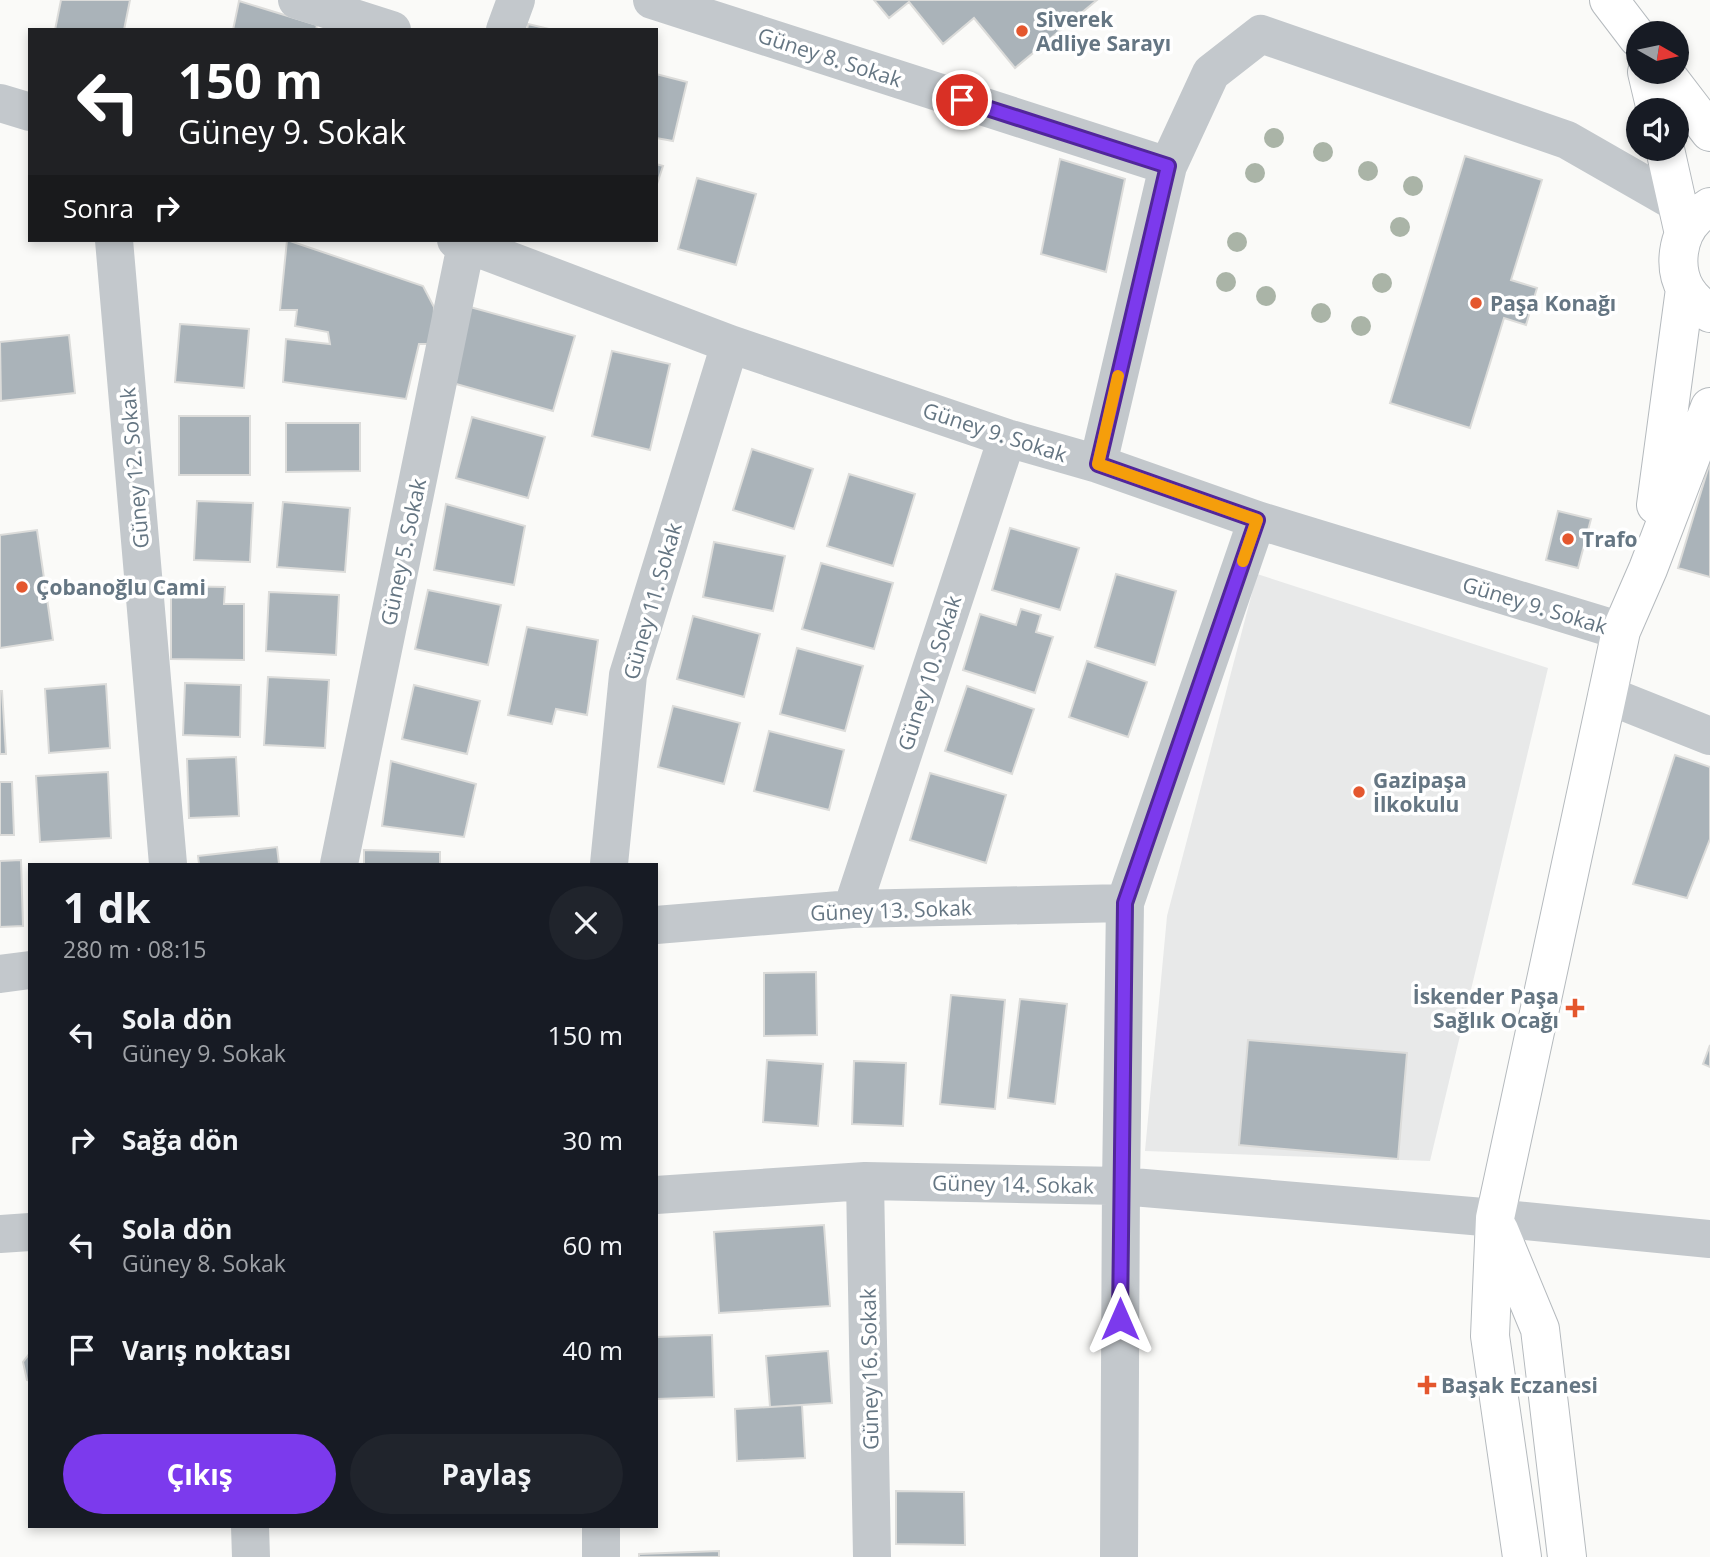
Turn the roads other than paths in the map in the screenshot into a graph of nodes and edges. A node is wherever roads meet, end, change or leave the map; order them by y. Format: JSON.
{"nodes":[{"id":1,"x":297,"y":0,"type":"edge"},
{"id":2,"x":516,"y":0,"type":"edge"},
{"id":3,"x":652,"y":0,"type":"edge"},
{"id":4,"x":1609,"y":0,"type":"edge"},
{"id":5,"x":1626,"y":22,"type":"edge"},
{"id":6,"x":387,"y":28,"type":"edge"},
{"id":7,"x":506,"y":28,"type":"edge"},
{"id":8,"x":1673,"y":84,"type":"edge"},
{"id":9,"x":0,"y":103,"type":"edge"},
{"id":10,"x":28,"y":111,"type":"edge"},
{"id":11,"x":1710,"y":132,"type":"edge"},
{"id":12,"x":1670,"y":161,"type":"edge"},
{"id":13,"x":1168,"y":166,"type":"junction"},
{"id":14,"x":1690,"y":215,"type":"edge"},
{"id":15,"x":114,"y":242,"type":"edge"},
{"id":16,"x":463,"y":242,"type":"edge"},
{"id":17,"x":466,"y":242,"type":"edge"},
{"id":18,"x":1698,"y":301,"type":"edge"},
{"id":19,"x":730,"y":344,"type":"junction"},
{"id":20,"x":1710,"y":407,"type":"edge"},
{"id":21,"x":1007,"y":438,"type":"junction"},
{"id":22,"x":1098,"y":464,"type":"junction"},
{"id":23,"x":1257,"y":520,"type":"junction"},
{"id":24,"x":1648,"y":569,"type":"junction"},
{"id":25,"x":1621,"y":631,"type":"junction"},
{"id":26,"x":1607,"y":695,"type":"junction"},
{"id":27,"x":1710,"y":736,"type":"edge"},
{"id":28,"x":168,"y":863,"type":"edge"},
{"id":29,"x":339,"y":863,"type":"edge"},
{"id":30,"x":608,"y":863,"type":"edge"},
{"id":31,"x":1125,"y":903,"type":"junction"},
{"id":32,"x":852,"y":909,"type":"junction"},
{"id":33,"x":658,"y":925,"type":"edge"},
{"id":34,"x":28,"y":971,"type":"edge"},
{"id":35,"x":0,"y":974,"type":"edge"},
{"id":36,"x":865,"y":1181,"type":"junction"},
{"id":37,"x":1121,"y":1186,"type":"junction"},
{"id":38,"x":658,"y":1195,"type":"edge"},
{"id":39,"x":1495,"y":1218,"type":"junction"},
{"id":40,"x":28,"y":1232,"type":"edge"},
{"id":41,"x":0,"y":1234,"type":"edge"},
{"id":42,"x":1710,"y":1239,"type":"edge"},
{"id":43,"x":250,"y":1528,"type":"edge"},
{"id":44,"x":601,"y":1528,"type":"edge"},
{"id":45,"x":251,"y":1557,"type":"edge"},
{"id":46,"x":601,"y":1557,"type":"edge"},
{"id":47,"x":872,"y":1557,"type":"edge"},
{"id":48,"x":1119,"y":1557,"type":"edge"},
{"id":49,"x":1522,"y":1557,"type":"edge"},
{"id":50,"x":1567,"y":1557,"type":"edge"}],
"edges":[{"from":1,"to":6,"type":"street"},
{"from":2,"to":7,"type":"street"},
{"from":3,"to":13,"type":"street","name":"Güney 8. Sokak"},
{"from":4,"to":5,"type":"main road"},
{"from":8,"to":11,"type":"main road"},
{"from":9,"to":10,"type":"street"},
{"from":12,"to":14,"type":"main road"},
{"from":13,"to":14,"type":"street"},
{"from":13,"to":22,"type":"street"},
{"from":14,"to":18,"type":"main road"},
{"from":15,"to":28,"type":"street","name":"Güney 12. Sokak"},
{"from":16,"to":29,"type":"street","name":"Güney 5. Sokak"},
{"from":17,"to":19,"type":"street","name":"Güney 9. Sokak"},
{"from":18,"to":24,"type":"main road"},
{"from":19,"to":21,"type":"street","name":"Güney 9. Sokak"},
{"from":19,"to":30,"type":"street","name":"Güney 11. Sokak"},
{"from":20,"to":24,"type":"main road"},
{"from":21,"to":22,"type":"street","name":"Güney 9. Sokak"},
{"from":21,"to":32,"type":"street","name":"Güney 10. Sokak"},
{"from":22,"to":23,"type":"street","name":"Güney 9. Sokak"},
{"from":23,"to":25,"type":"street","name":"Güney 9. Sokak"},
{"from":23,"to":31,"type":"street"},
{"from":24,"to":25,"type":"main road"},
{"from":25,"to":26,"type":"main road"},
{"from":26,"to":27,"type":"street"},
{"from":26,"to":39,"type":"main road"},
{"from":31,"to":32,"type":"street","name":"Güney 13. Sokak"},
{"from":31,"to":37,"type":"street"},
{"from":32,"to":33,"type":"street","name":"Güney 13. Sokak"},
{"from":34,"to":35,"type":"street"},
{"from":36,"to":37,"type":"street","name":"Güney 14. Sokak"},
{"from":36,"to":38,"type":"street","name":"Güney 14. Sokak"},
{"from":36,"to":47,"type":"street","name":"Güney 16. Sokak"},
{"from":37,"to":39,"type":"street","name":"Güney 14. Sokak"},
{"from":37,"to":48,"type":"street"},
{"from":39,"to":42,"type":"street","name":"Güney 14. Sokak"},
{"from":39,"to":49,"type":"main road"},
{"from":39,"to":50,"type":"main road"},
{"from":40,"to":41,"type":"street"},
{"from":43,"to":45,"type":"street"},
{"from":44,"to":46,"type":"street"}]}
